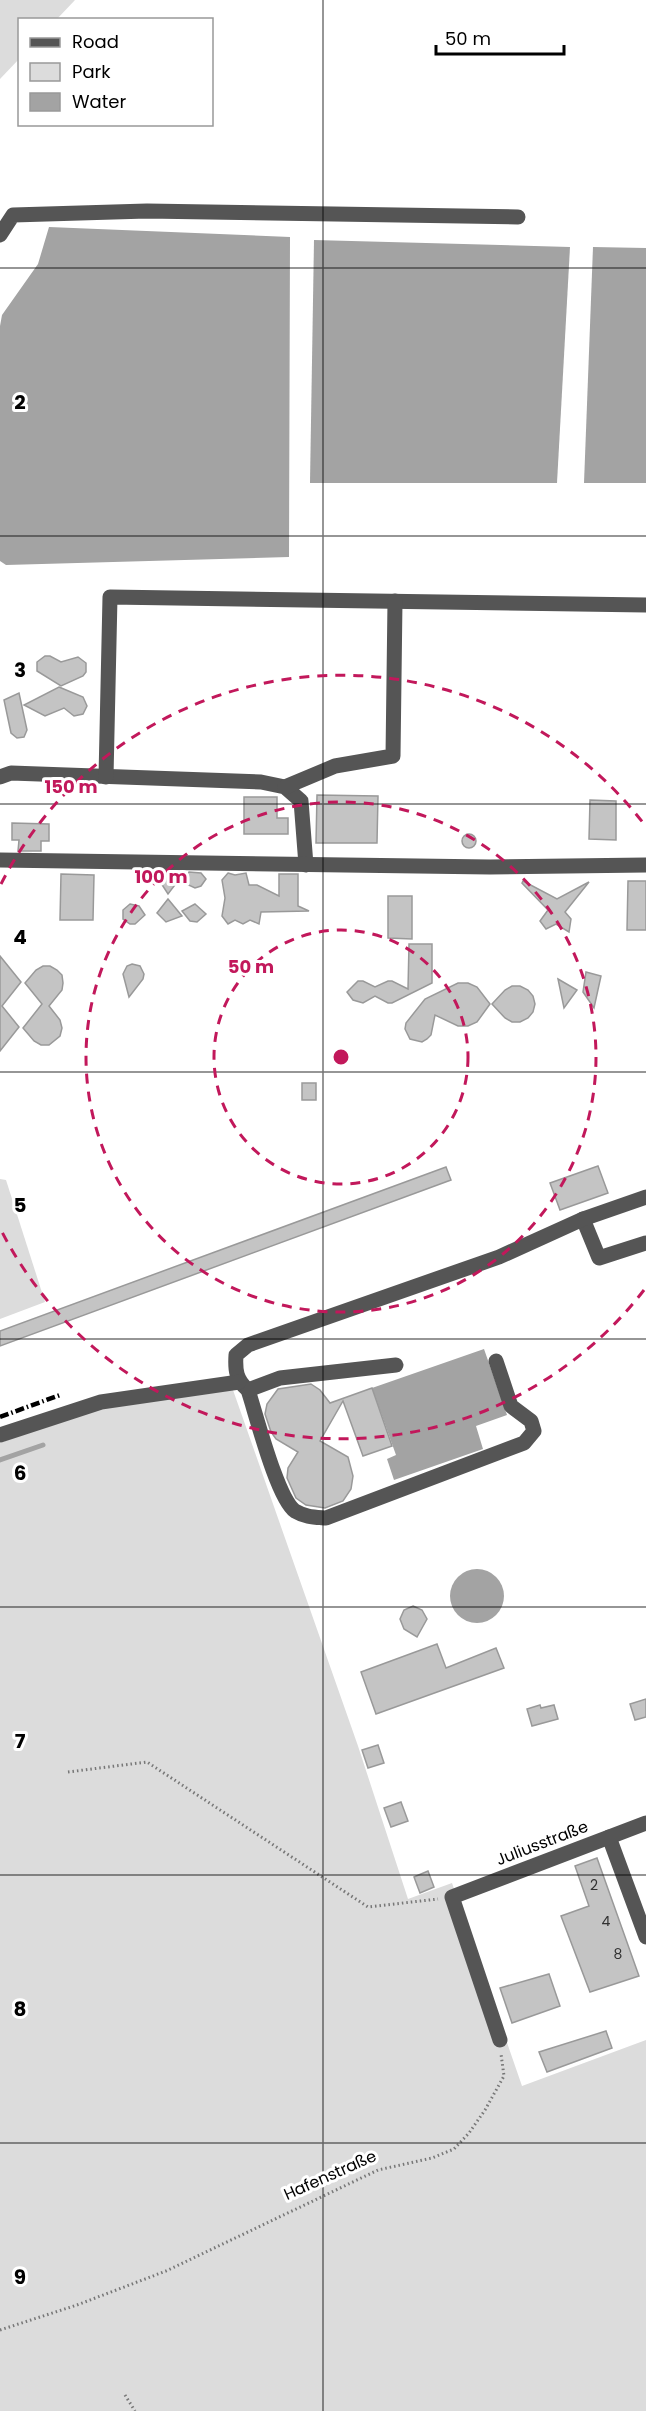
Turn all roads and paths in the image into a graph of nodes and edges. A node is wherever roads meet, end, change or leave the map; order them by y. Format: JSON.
{"nodes":[{"id":1,"x":518,"y":217,"type":"dead end"},
{"id":2,"x":0,"y":235,"type":"edge"},
{"id":3,"x":396,"y":601,"type":"junction"},
{"id":4,"x":646,"y":605,"type":"edge"},
{"id":5,"x":0,"y":777,"type":"edge"},
{"id":6,"x":106,"y":777,"type":"junction"},
{"id":7,"x":285,"y":787,"type":"junction"},
{"id":8,"x":0,"y":860,"type":"edge"},
{"id":9,"x":306,"y":865,"type":"junction"},
{"id":10,"x":646,"y":865,"type":"edge"},
{"id":11,"x":646,"y":1197,"type":"edge"},
{"id":12,"x":583,"y":1219,"type":"junction"},
{"id":13,"x":646,"y":1243,"type":"edge"},
{"id":14,"x":496,"y":1361,"type":"dead end"},
{"id":15,"x":396,"y":1365,"type":"dead end"},
{"id":16,"x":243,"y":1386,"type":"junction"},
{"id":17,"x":0,"y":1435,"type":"edge"},
{"id":18,"x":68,"y":1772,"type":"dead end"},
{"id":19,"x":646,"y":1823,"type":"edge"},
{"id":20,"x":609,"y":1837,"type":"junction"},
{"id":21,"x":452,"y":1897,"type":"junction"},
{"id":22,"x":646,"y":1937,"type":"edge"},
{"id":23,"x":500,"y":2040,"type":"joint"},
{"id":24,"x":0,"y":2330,"type":"edge"},
{"id":25,"x":125,"y":2396,"type":"dead end"},
{"id":26,"x":135,"y":2411,"type":"edge"}],
"edges":[{"from":1,"to":2,"type":"street"},
{"from":3,"to":4,"type":"street"},
{"from":3,"to":6,"type":"street"},
{"from":3,"to":7,"type":"street"},
{"from":5,"to":6,"type":"street"},
{"from":6,"to":7,"type":"street"},
{"from":7,"to":9,"type":"street"},
{"from":8,"to":9,"type":"street"},
{"from":9,"to":10,"type":"street"},
{"from":11,"to":12,"type":"street"},
{"from":12,"to":13,"type":"street"},
{"from":12,"to":16,"type":"street"},
{"from":14,"to":16,"type":"street"},
{"from":15,"to":16,"type":"street"},
{"from":16,"to":17,"type":"street"},
{"from":18,"to":21,"type":"path"},
{"from":19,"to":20,"type":"street","name":"Juliusstraße"},
{"from":20,"to":21,"type":"street","name":"Juliusstraße"},
{"from":20,"to":22,"type":"street"},
{"from":21,"to":23,"type":"street"},
{"from":23,"to":24,"type":"path","name":"Hafenstraße"},
{"from":25,"to":26,"type":"path"}]}
